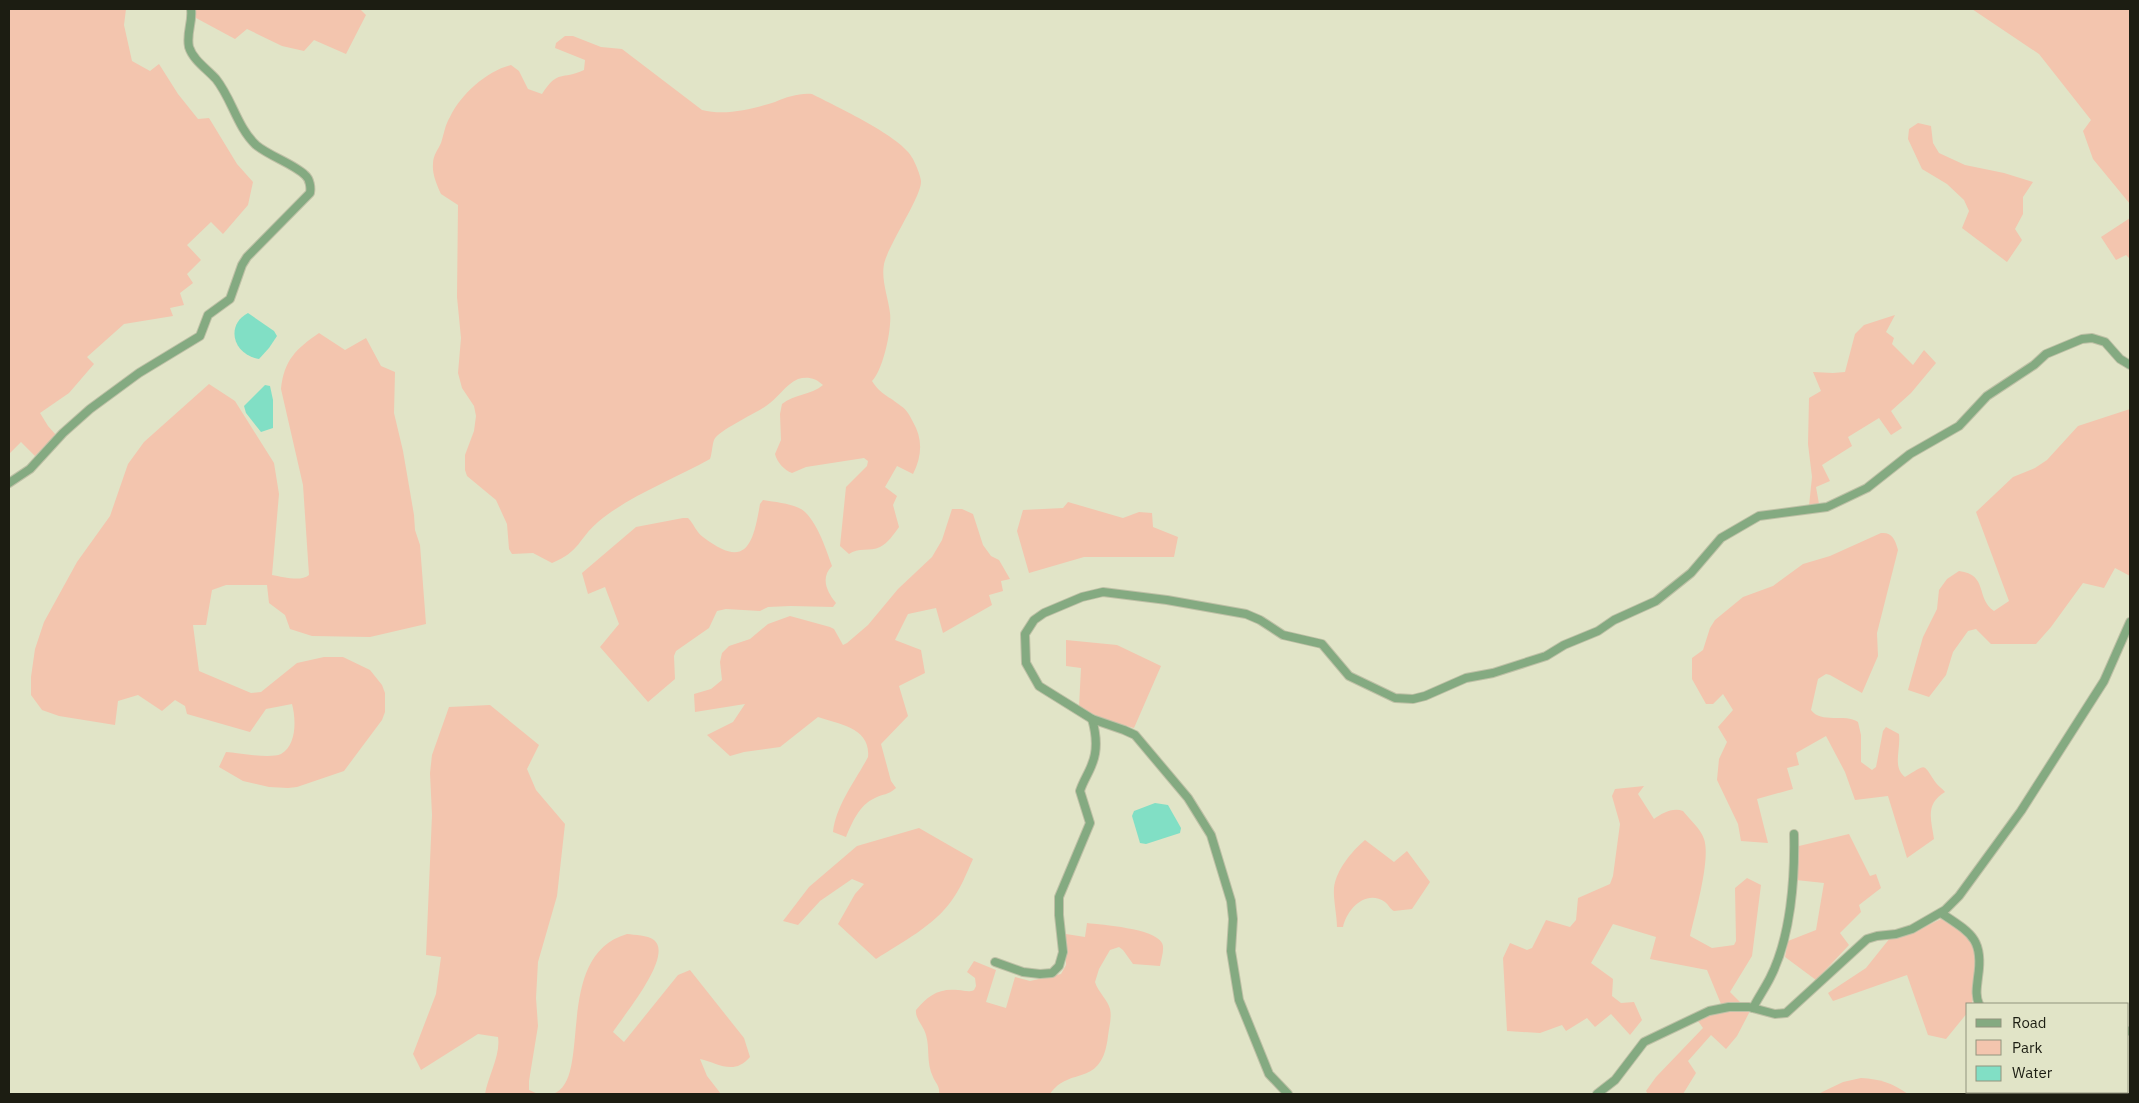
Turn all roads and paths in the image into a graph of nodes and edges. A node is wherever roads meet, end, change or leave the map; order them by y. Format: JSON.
{"nodes":[{"id":1,"x":191,"y":9,"type":"edge"},
{"id":2,"x":2130,"y":365,"type":"edge"},
{"id":3,"x":9,"y":483,"type":"edge"},
{"id":4,"x":2130,"y":622,"type":"edge"},
{"id":5,"x":1092,"y":719,"type":"junction"},
{"id":6,"x":1794,"y":834,"type":"dead end"},
{"id":7,"x":1941,"y":913,"type":"junction"},
{"id":8,"x":995,"y":962,"type":"dead end"},
{"id":9,"x":1979,"y":1003,"type":"edge"},
{"id":10,"x":1753,"y":1008,"type":"junction"},
{"id":11,"x":1283,"y":1092,"type":"edge"},
{"id":12,"x":1597,"y":1094,"type":"edge"}],
"edges":[{"from":1,"to":3,"type":"street"},
{"from":2,"to":5,"type":"street"},
{"from":4,"to":7,"type":"street"},
{"from":5,"to":8,"type":"street"},
{"from":5,"to":11,"type":"street"},
{"from":6,"to":10,"type":"street"},
{"from":7,"to":9,"type":"street"},
{"from":7,"to":10,"type":"street"},
{"from":10,"to":12,"type":"street"}]}
